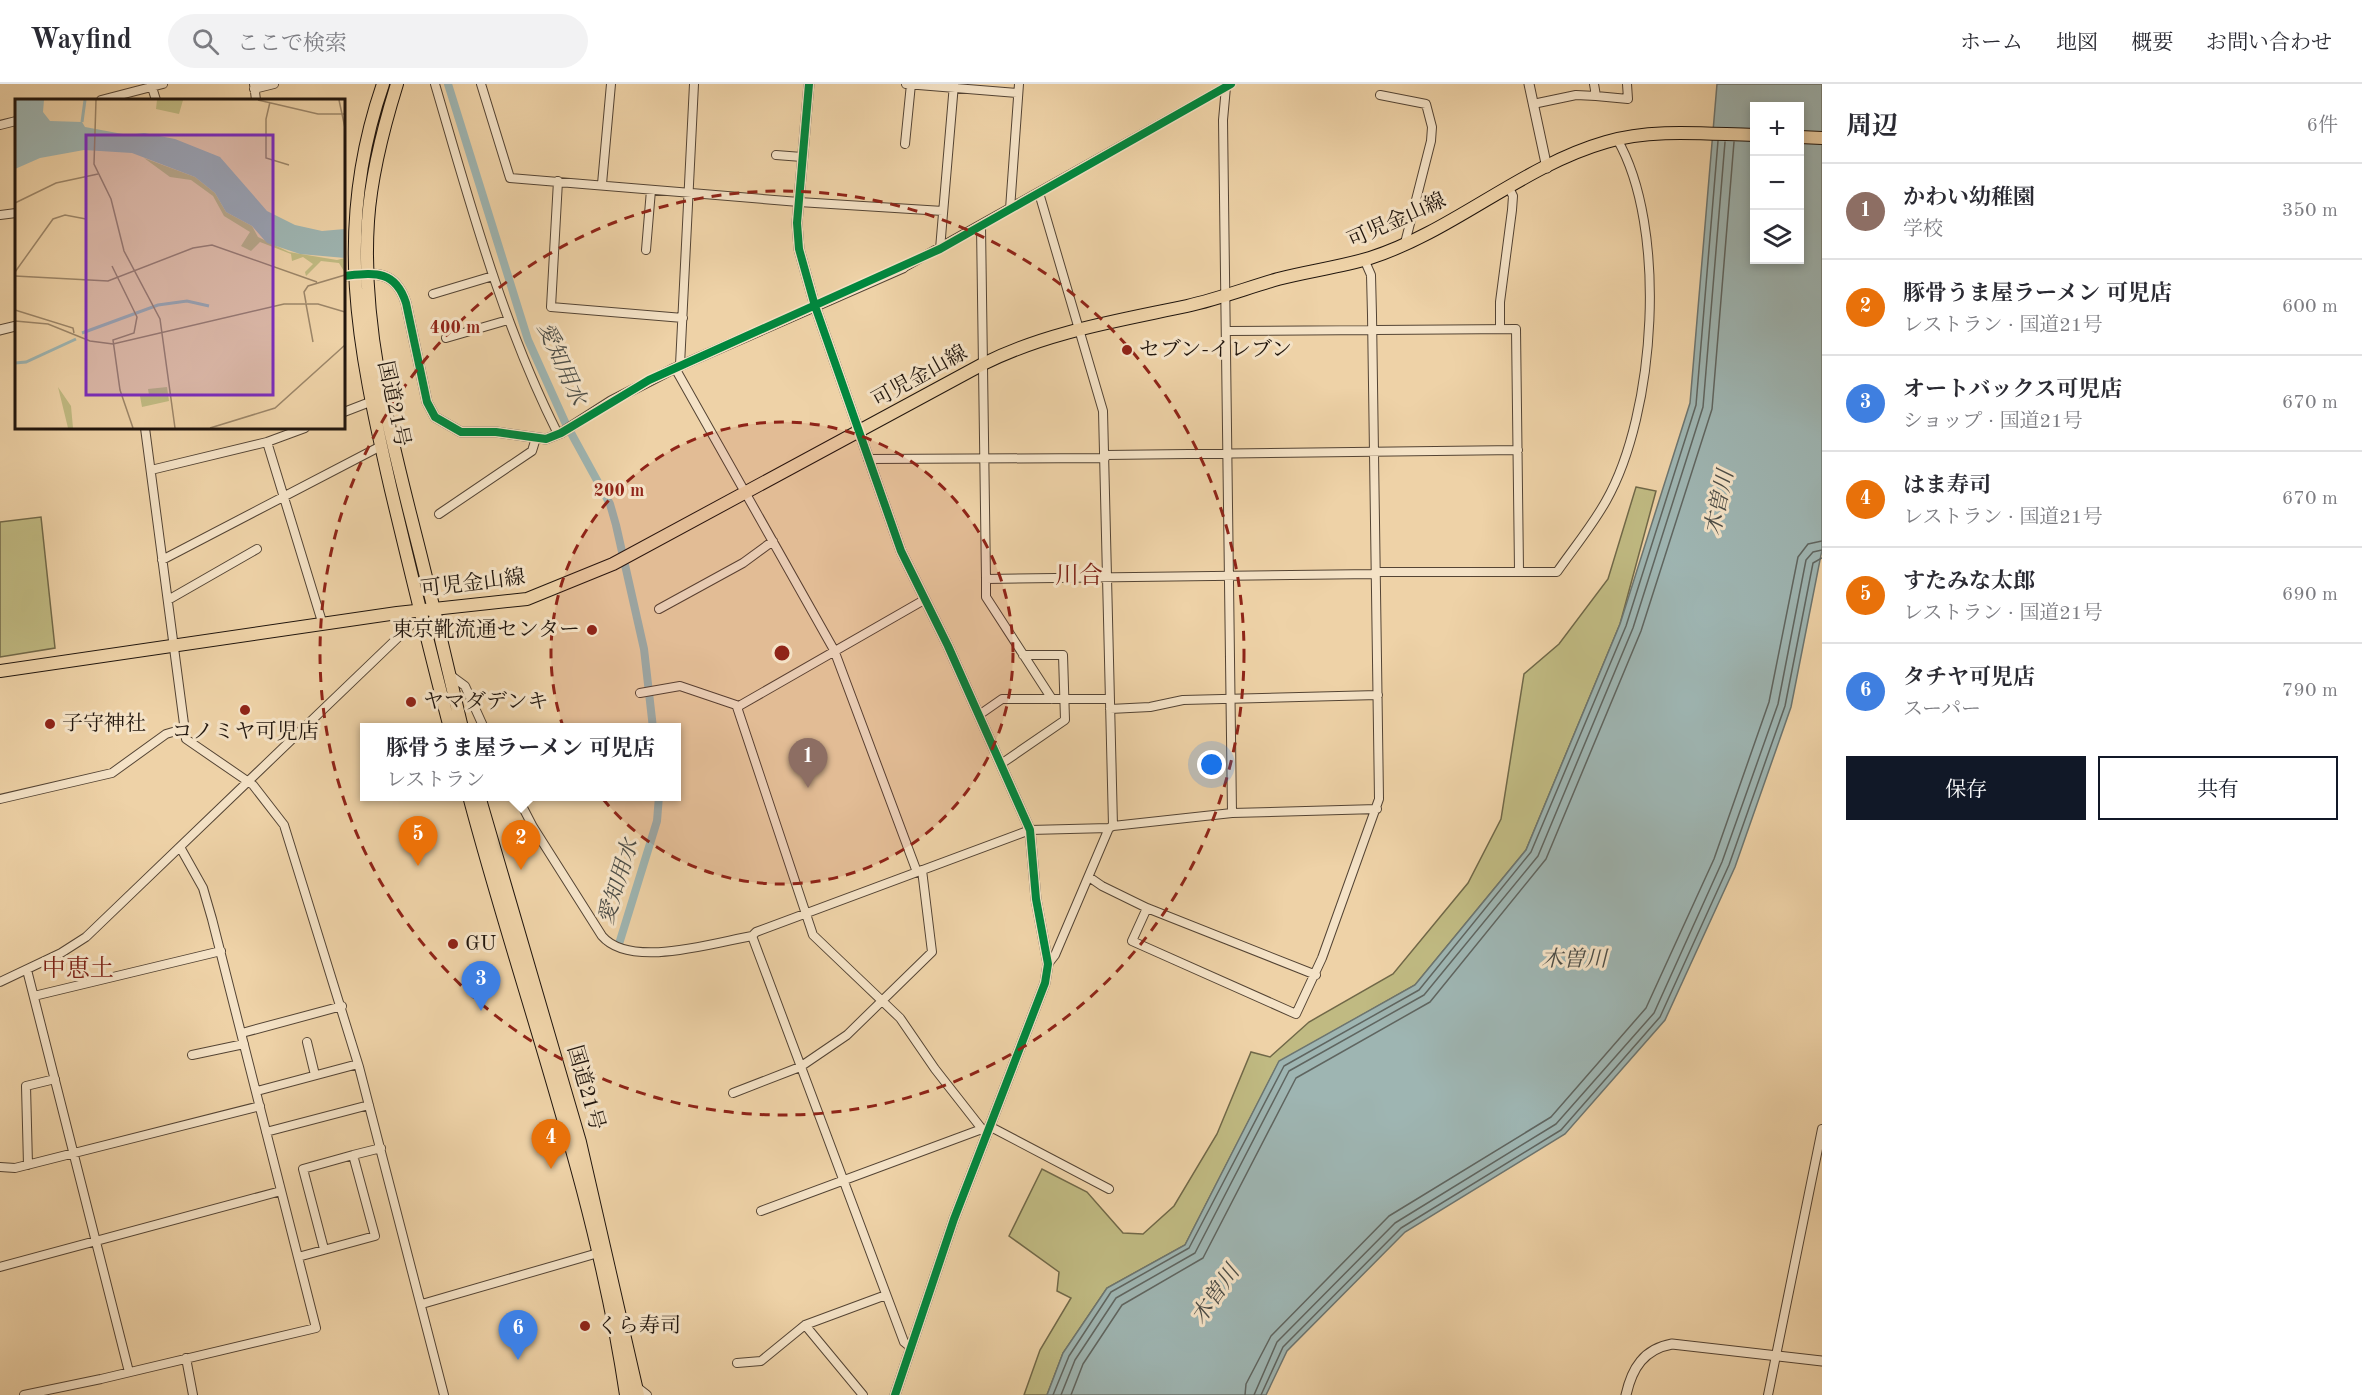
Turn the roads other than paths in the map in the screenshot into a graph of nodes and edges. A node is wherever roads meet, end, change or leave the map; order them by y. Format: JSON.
{"nodes":[{"id":1,"x":163,"y":84,"type":"edge"},
{"id":2,"x":274,"y":84,"type":"edge"},
{"id":3,"x":383,"y":84,"type":"edge"},
{"id":4,"x":397,"y":84,"type":"edge"},
{"id":5,"x":435,"y":84,"type":"edge"},
{"id":6,"x":481,"y":84,"type":"edge"},
{"id":7,"x":611,"y":84,"type":"edge"},
{"id":8,"x":694,"y":84,"type":"edge"},
{"id":9,"x":808,"y":84,"type":"edge"},
{"id":10,"x":906,"y":84,"type":"edge"},
{"id":11,"x":911,"y":84,"type":"edge"},
{"id":12,"x":1529,"y":84,"type":"edge"},
{"id":13,"x":1594,"y":84,"type":"edge"},
{"id":14,"x":1627,"y":84,"type":"edge"},
{"id":15,"x":151,"y":85,"type":"edge"},
{"id":16,"x":953,"y":86,"type":"edge"},
{"id":17,"x":1229,"y":86,"type":"edge"},
{"id":18,"x":254,"y":87,"type":"edge"},
{"id":19,"x":1018,"y":88,"type":"edge"},
{"id":20,"x":1380,"y":95,"type":"dead end"},
{"id":21,"x":1596,"y":96,"type":"junction"},
{"id":22,"x":104,"y":99,"type":"edge"},
{"id":23,"x":1533,"y":104,"type":"junction"},
{"id":24,"x":15,"y":121,"type":"edge"},
{"id":25,"x":0,"y":125,"type":"edge"},
{"id":26,"x":1750,"y":135,"type":"edge"},
{"id":27,"x":1804,"y":137,"type":"edge"},
{"id":28,"x":1822,"y":138,"type":"edge"},
{"id":29,"x":1617,"y":139,"type":"junction"},
{"id":30,"x":905,"y":144,"type":"dead end"},
{"id":31,"x":776,"y":154,"type":"dead end"},
{"id":32,"x":802,"y":157,"type":"junction"},
{"id":33,"x":1547,"y":168,"type":"junction"},
{"id":34,"x":558,"y":181,"type":"junction"},
{"id":35,"x":602,"y":184,"type":"junction"},
{"id":36,"x":1509,"y":188,"type":"junction"},
{"id":37,"x":651,"y":190,"type":"junction"},
{"id":38,"x":690,"y":193,"type":"junction"},
{"id":39,"x":1039,"y":193,"type":"junction"},
{"id":40,"x":799,"y":202,"type":"junction"},
{"id":41,"x":1010,"y":209,"type":"junction"},
{"id":42,"x":943,"y":211,"type":"junction"},
{"id":43,"x":15,"y":213,"type":"edge"},
{"id":44,"x":0,"y":215,"type":"edge"},
{"id":45,"x":981,"y":226,"type":"junction"},
{"id":46,"x":1405,"y":243,"type":"junction"},
{"id":47,"x":940,"y":249,"type":"junction"},
{"id":48,"x":646,"y":250,"type":"dead end"},
{"id":49,"x":1364,"y":259,"type":"junction"},
{"id":50,"x":903,"y":268,"type":"joint"},
{"id":51,"x":367,"y":274,"type":"junction"},
{"id":52,"x":349,"y":276,"type":"edge"},
{"id":53,"x":493,"y":276,"type":"junction"},
{"id":54,"x":433,"y":294,"type":"dead end"},
{"id":55,"x":1227,"y":296,"type":"junction"},
{"id":56,"x":815,"y":306,"type":"junction"},
{"id":57,"x":683,"y":318,"type":"junction"},
{"id":58,"x":508,"y":320,"type":"junction"},
{"id":59,"x":15,"y":326,"type":"edge"},
{"id":60,"x":1500,"y":329,"type":"junction"},
{"id":61,"x":0,"y":330,"type":"edge"},
{"id":62,"x":1080,"y":330,"type":"junction"},
{"id":63,"x":1227,"y":331,"type":"junction"},
{"id":64,"x":1373,"y":331,"type":"junction"},
{"id":65,"x":446,"y":338,"type":"dead end"},
{"id":66,"x":983,"y":364,"type":"junction"},
{"id":67,"x":678,"y":367,"type":"junction"},
{"id":68,"x":370,"y":402,"type":"junction"},
{"id":69,"x":345,"y":412,"type":"edge"},
{"id":70,"x":145,"y":429,"type":"edge"},
{"id":71,"x":302,"y":429,"type":"edge"},
{"id":72,"x":859,"y":432,"type":"junction"},
{"id":73,"x":560,"y":433,"type":"junction"},
{"id":74,"x":536,"y":438,"type":"junction"},
{"id":75,"x":267,"y":442,"type":"junction"},
{"id":76,"x":381,"y":446,"type":"junction"},
{"id":77,"x":1518,"y":450,"type":"junction"},
{"id":78,"x":1375,"y":451,"type":"junction"},
{"id":79,"x":1228,"y":454,"type":"junction"},
{"id":80,"x":1105,"y":456,"type":"junction"},
{"id":81,"x":983,"y":458,"type":"junction"},
{"id":82,"x":868,"y":459,"type":"junction"},
{"id":83,"x":151,"y":470,"type":"junction"},
{"id":84,"x":746,"y":492,"type":"junction"},
{"id":85,"x":283,"y":496,"type":"junction"},
{"id":86,"x":439,"y":514,"type":"dead end"},
{"id":87,"x":773,"y":542,"type":"junction"},
{"id":88,"x":256,"y":549,"type":"dead end"},
{"id":89,"x":162,"y":560,"type":"junction"},
{"id":90,"x":1519,"y":570,"type":"junction"},
{"id":91,"x":1375,"y":573,"type":"junction"},
{"id":92,"x":1108,"y":577,"type":"junction"},
{"id":93,"x":1230,"y":577,"type":"junction"},
{"id":94,"x":986,"y":579,"type":"junction"},
{"id":95,"x":168,"y":600,"type":"junction"},
{"id":96,"x":924,"y":600,"type":"junction"},
{"id":97,"x":434,"y":609,"type":"junction"},
{"id":98,"x":659,"y":609,"type":"dead end"},
{"id":99,"x":419,"y":611,"type":"junction"},
{"id":100,"x":323,"y":625,"type":"junction"},
{"id":101,"x":411,"y":625,"type":"dead end"},
{"id":102,"x":175,"y":646,"type":"junction"},
{"id":103,"x":834,"y":650,"type":"junction"},
{"id":104,"x":1023,"y":655,"type":"junction"},
{"id":105,"x":0,"y":671,"type":"edge"},
{"id":106,"x":450,"y":675,"type":"junction"},
{"id":107,"x":640,"y":693,"type":"dead end"},
{"id":108,"x":1378,"y":695,"type":"junction"},
{"id":109,"x":1052,"y":699,"type":"junction"},
{"id":110,"x":1064,"y":699,"type":"junction"},
{"id":111,"x":1110,"y":699,"type":"junction"},
{"id":112,"x":1231,"y":699,"type":"junction"},
{"id":113,"x":739,"y":706,"type":"junction"},
{"id":114,"x":1110,"y":709,"type":"junction"},
{"id":115,"x":978,"y":715,"type":"junction"},
{"id":116,"x":449,"y":723,"type":"edge"},
{"id":117,"x":461,"y":723,"type":"edge"},
{"id":118,"x":482,"y":723,"type":"edge"},
{"id":119,"x":183,"y":729,"type":"junction"},
{"id":120,"x":1001,"y":764,"type":"junction"},
{"id":121,"x":248,"y":782,"type":"junction"},
{"id":122,"x":0,"y":799,"type":"edge"},
{"id":123,"x":470,"y":801,"type":"edge"},
{"id":124,"x":480,"y":801,"type":"edge"},
{"id":125,"x":520,"y":801,"type":"edge"},
{"id":126,"x":1377,"y":809,"type":"junction"},
{"id":127,"x":1232,"y":813,"type":"junction"},
{"id":128,"x":1111,"y":827,"type":"junction"},
{"id":129,"x":1030,"y":830,"type":"junction"},
{"id":130,"x":180,"y":847,"type":"junction"},
{"id":131,"x":920,"y":871,"type":"junction"},
{"id":132,"x":1089,"y":877,"type":"junction"},
{"id":133,"x":1147,"y":908,"type":"junction"},
{"id":134,"x":808,"y":914,"type":"junction"},
{"id":135,"x":752,"y":936,"type":"junction"},
{"id":136,"x":221,"y":951,"type":"junction"},
{"id":137,"x":1048,"y":964,"type":"junction"},
{"id":138,"x":27,"y":970,"type":"junction"},
{"id":139,"x":1316,"y":975,"type":"junction"},
{"id":140,"x":0,"y":982,"type":"edge"},
{"id":141,"x":34,"y":996,"type":"junction"},
{"id":142,"x":882,"y":1002,"type":"junction"},
{"id":143,"x":342,"y":1006,"type":"junction"},
{"id":144,"x":242,"y":1033,"type":"junction"},
{"id":145,"x":306,"y":1042,"type":"dead end"},
{"id":146,"x":244,"y":1044,"type":"junction"},
{"id":147,"x":192,"y":1055,"type":"dead end"},
{"id":148,"x":358,"y":1064,"type":"junction"},
{"id":149,"x":800,"y":1067,"type":"junction"},
{"id":150,"x":315,"y":1075,"type":"junction"},
{"id":151,"x":55,"y":1079,"type":"junction"},
{"id":152,"x":256,"y":1090,"type":"junction"},
{"id":153,"x":733,"y":1093,"type":"dead end"},
{"id":154,"x":369,"y":1105,"type":"junction"},
{"id":155,"x":261,"y":1106,"type":"junction"},
{"id":156,"x":986,"y":1129,"type":"junction"},
{"id":157,"x":1822,"y":1129,"type":"edge"},
{"id":158,"x":266,"y":1132,"type":"junction"},
{"id":159,"x":381,"y":1148,"type":"junction"},
{"id":160,"x":74,"y":1152,"type":"junction"},
{"id":161,"x":353,"y":1155,"type":"junction"},
{"id":162,"x":28,"y":1165,"type":"junction"},
{"id":163,"x":0,"y":1167,"type":"edge"},
{"id":164,"x":843,"y":1181,"type":"junction"},
{"id":165,"x":1109,"y":1189,"type":"dead end"},
{"id":166,"x":281,"y":1191,"type":"junction"},
{"id":167,"x":761,"y":1211,"type":"dead end"},
{"id":168,"x":97,"y":1240,"type":"junction"},
{"id":169,"x":324,"y":1249,"type":"junction"},
{"id":170,"x":598,"y":1253,"type":"junction"},
{"id":171,"x":298,"y":1257,"type":"junction"},
{"id":172,"x":0,"y":1267,"type":"edge"},
{"id":173,"x":886,"y":1295,"type":"junction"},
{"id":174,"x":422,"y":1304,"type":"junction"},
{"id":175,"x":805,"y":1325,"type":"junction"},
{"id":176,"x":910,"y":1347,"type":"junction"},
{"id":177,"x":1778,"y":1357,"type":"junction"},
{"id":178,"x":186,"y":1358,"type":"junction"},
{"id":179,"x":1822,"y":1361,"type":"edge"},
{"id":180,"x":737,"y":1363,"type":"dead end"},
{"id":181,"x":129,"y":1372,"type":"junction"},
{"id":182,"x":641,"y":1393,"type":"edge"},
{"id":183,"x":24,"y":1395,"type":"edge"},
{"id":184,"x":194,"y":1395,"type":"edge"},
{"id":185,"x":444,"y":1395,"type":"edge"},
{"id":186,"x":626,"y":1395,"type":"edge"},
{"id":187,"x":863,"y":1395,"type":"edge"},
{"id":188,"x":895,"y":1395,"type":"edge"},
{"id":189,"x":1626,"y":1395,"type":"edge"},
{"id":190,"x":1768,"y":1395,"type":"edge"}],
"edges":[{"from":1,"to":15,"type":"street"},
{"from":2,"to":18,"type":"street"},
{"from":3,"to":52,"type":"main road","name":"国道21号"},
{"from":4,"to":51,"type":"main road","name":"国道21号"},
{"from":5,"to":53,"type":"street"},
{"from":6,"to":34,"type":"street"},
{"from":7,"to":35,"type":"street"},
{"from":8,"to":38,"type":"street"},
{"from":9,"to":32,"type":"street"},
{"from":10,"to":11,"type":"street"},
{"from":11,"to":16,"type":"street"},
{"from":11,"to":30,"type":"street"},
{"from":12,"to":23,"type":"street"},
{"from":13,"to":21,"type":"street"},
{"from":14,"to":21,"type":"street"},
{"from":15,"to":22,"type":"street"},
{"from":16,"to":19,"type":"street"},
{"from":16,"to":42,"type":"street"},
{"from":17,"to":39,"type":"street"},
{"from":17,"to":55,"type":"street"},
{"from":19,"to":41,"type":"street"},
{"from":20,"to":46,"type":"street"},
{"from":21,"to":23,"type":"street"},
{"from":23,"to":33,"type":"street"},
{"from":24,"to":25,"type":"street"},
{"from":26,"to":29,"type":"main road","name":"可児金山線"},
{"from":27,"to":28,"type":"main road"},
{"from":29,"to":33,"type":"main road","name":"可児金山線"},
{"from":29,"to":90,"type":"street"},
{"from":31,"to":32,"type":"street"},
{"from":32,"to":40,"type":"street"},
{"from":33,"to":36,"type":"main road","name":"可児金山線"},
{"from":34,"to":35,"type":"street"},
{"from":34,"to":57,"type":"street"},
{"from":35,"to":37,"type":"street"},
{"from":36,"to":46,"type":"main road","name":"可児金山線"},
{"from":36,"to":60,"type":"street"},
{"from":37,"to":38,"type":"street"},
{"from":37,"to":48,"type":"street"},
{"from":38,"to":40,"type":"street"},
{"from":38,"to":57,"type":"street"},
{"from":39,"to":41,"type":"street"},
{"from":39,"to":62,"type":"street"},
{"from":40,"to":42,"type":"street"},
{"from":40,"to":56,"type":"street"},
{"from":41,"to":45,"type":"street"},
{"from":42,"to":47,"type":"street"},
{"from":43,"to":44,"type":"street"},
{"from":45,"to":47,"type":"street"},
{"from":45,"to":66,"type":"street"},
{"from":46,"to":49,"type":"main road","name":"可児金山線"},
{"from":47,"to":50,"type":"street"},
{"from":49,"to":55,"type":"main road","name":"可児金山線"},
{"from":49,"to":64,"type":"street"},
{"from":50,"to":56,"type":"street"},
{"from":51,"to":52,"type":"street"},
{"from":51,"to":74,"type":"street"},
{"from":51,"to":97,"type":"main road","name":"国道21号"},
{"from":52,"to":68,"type":"main road","name":"国道21号"},
{"from":53,"to":54,"type":"street"},
{"from":53,"to":58,"type":"street"},
{"from":55,"to":62,"type":"main road","name":"可児金山線"},
{"from":55,"to":63,"type":"street"},
{"from":56,"to":67,"type":"street"},
{"from":56,"to":72,"type":"street"},
{"from":57,"to":67,"type":"street"},
{"from":58,"to":65,"type":"street"},
{"from":58,"to":73,"type":"street"},
{"from":59,"to":61,"type":"street"},
{"from":60,"to":64,"type":"street"},
{"from":60,"to":77,"type":"street"},
{"from":62,"to":66,"type":"main road","name":"可児金山線"},
{"from":62,"to":80,"type":"street"},
{"from":63,"to":64,"type":"street"},
{"from":63,"to":79,"type":"street"},
{"from":64,"to":78,"type":"street"},
{"from":66,"to":72,"type":"main road","name":"可児金山線"},
{"from":66,"to":81,"type":"street"},
{"from":67,"to":73,"type":"street"},
{"from":67,"to":84,"type":"street"},
{"from":68,"to":69,"type":"street"},
{"from":68,"to":76,"type":"main road","name":"国道21号"},
{"from":70,"to":83,"type":"street"},
{"from":71,"to":75,"type":"street"},
{"from":72,"to":82,"type":"street"},
{"from":72,"to":84,"type":"main road","name":"可児金山線"},
{"from":73,"to":74,"type":"street"},
{"from":74,"to":86,"type":"street"},
{"from":75,"to":83,"type":"street"},
{"from":75,"to":85,"type":"street"},
{"from":76,"to":85,"type":"street"},
{"from":76,"to":99,"type":"main road","name":"国道21号"},
{"from":77,"to":78,"type":"street"},
{"from":77,"to":90,"type":"street"},
{"from":78,"to":79,"type":"street"},
{"from":78,"to":91,"type":"street"},
{"from":79,"to":80,"type":"street"},
{"from":79,"to":93,"type":"street"},
{"from":80,"to":81,"type":"street"},
{"from":80,"to":92,"type":"street"},
{"from":81,"to":82,"type":"street"},
{"from":81,"to":94,"type":"street"},
{"from":82,"to":96,"type":"street"},
{"from":83,"to":89,"type":"street"},
{"from":84,"to":87,"type":"street"},
{"from":84,"to":97,"type":"main road","name":"可児金山線"},
{"from":85,"to":89,"type":"street"},
{"from":85,"to":100,"type":"street"},
{"from":87,"to":98,"type":"street"},
{"from":87,"to":103,"type":"street"},
{"from":88,"to":95,"type":"street"},
{"from":89,"to":95,"type":"street"},
{"from":90,"to":91,"type":"street"},
{"from":91,"to":93,"type":"street"},
{"from":91,"to":108,"type":"street"},
{"from":92,"to":93,"type":"street"},
{"from":92,"to":94,"type":"street"},
{"from":92,"to":111,"type":"street"},
{"from":93,"to":112,"type":"street"},
{"from":94,"to":104,"type":"street"},
{"from":95,"to":102,"type":"street"},
{"from":96,"to":103,"type":"street"},
{"from":96,"to":115,"type":"street"},
{"from":97,"to":99,"type":"main road","name":"可児金山線"},
{"from":97,"to":106,"type":"main road","name":"国道21号"},
{"from":99,"to":100,"type":"main road","name":"可児金山線"},
{"from":99,"to":116,"type":"main road","name":"国道21号"},
{"from":100,"to":102,"type":"main road","name":"可児金山線"},
{"from":101,"to":121,"type":"street"},
{"from":102,"to":105,"type":"main road","name":"可児金山線"},
{"from":102,"to":119,"type":"street"},
{"from":103,"to":113,"type":"street"},
{"from":103,"to":131,"type":"street"},
{"from":104,"to":109,"type":"street"},
{"from":104,"to":110,"type":"street"},
{"from":106,"to":117,"type":"main road","name":"国道21号"},
{"from":106,"to":118,"type":"street"},
{"from":107,"to":113,"type":"street"},
{"from":108,"to":112,"type":"street"},
{"from":108,"to":126,"type":"street"},
{"from":109,"to":110,"type":"street"},
{"from":109,"to":115,"type":"street"},
{"from":110,"to":111,"type":"street"},
{"from":110,"to":120,"type":"street"},
{"from":111,"to":114,"type":"street"},
{"from":112,"to":114,"type":"street"},
{"from":112,"to":127,"type":"street"},
{"from":113,"to":134,"type":"street"},
{"from":114,"to":128,"type":"street"},
{"from":115,"to":120,"type":"street"},
{"from":119,"to":121,"type":"street"},
{"from":119,"to":122,"type":"street"},
{"from":120,"to":129,"type":"street"},
{"from":121,"to":130,"type":"street"},
{"from":121,"to":143,"type":"street"},
{"from":123,"to":170,"type":"main road","name":"国道21号"},
{"from":124,"to":182,"type":"main road","name":"国道21号"},
{"from":125,"to":135,"type":"street"},
{"from":126,"to":127,"type":"street"},
{"from":126,"to":139,"type":"street"},
{"from":127,"to":128,"type":"street"},
{"from":128,"to":129,"type":"street"},
{"from":128,"to":132,"type":"street"},
{"from":129,"to":131,"type":"street"},
{"from":129,"to":137,"type":"street"},
{"from":130,"to":136,"type":"street"},
{"from":130,"to":138,"type":"street"},
{"from":131,"to":134,"type":"street"},
{"from":131,"to":142,"type":"street"},
{"from":132,"to":133,"type":"street"},
{"from":132,"to":137,"type":"street"},
{"from":133,"to":139,"type":"street"},
{"from":133,"to":139,"type":"street"},
{"from":134,"to":135,"type":"street"},
{"from":134,"to":142,"type":"street"},
{"from":135,"to":149,"type":"street"},
{"from":136,"to":141,"type":"street"},
{"from":136,"to":144,"type":"street"},
{"from":137,"to":156,"type":"street"},
{"from":138,"to":140,"type":"street"},
{"from":138,"to":141,"type":"street"},
{"from":141,"to":151,"type":"street"},
{"from":142,"to":149,"type":"street"},
{"from":142,"to":156,"type":"street"},
{"from":143,"to":144,"type":"street"},
{"from":143,"to":148,"type":"street"},
{"from":144,"to":146,"type":"street"},
{"from":145,"to":150,"type":"street"},
{"from":146,"to":147,"type":"street"},
{"from":146,"to":152,"type":"street"},
{"from":148,"to":150,"type":"street"},
{"from":148,"to":154,"type":"street"},
{"from":149,"to":153,"type":"street"},
{"from":149,"to":164,"type":"street"},
{"from":150,"to":152,"type":"street"},
{"from":151,"to":160,"type":"street"},
{"from":151,"to":162,"type":"street"},
{"from":152,"to":155,"type":"street"},
{"from":154,"to":158,"type":"street"},
{"from":154,"to":159,"type":"street"},
{"from":155,"to":158,"type":"street"},
{"from":155,"to":160,"type":"street"},
{"from":156,"to":164,"type":"street"},
{"from":156,"to":165,"type":"street"},
{"from":156,"to":176,"type":"street"},
{"from":157,"to":177,"type":"street"},
{"from":158,"to":166,"type":"street"},
{"from":159,"to":161,"type":"street"},
{"from":159,"to":174,"type":"street"},
{"from":160,"to":162,"type":"street"},
{"from":160,"to":168,"type":"street"},
{"from":161,"to":169,"type":"street"},
{"from":161,"to":169,"type":"street"},
{"from":162,"to":163,"type":"street"},
{"from":164,"to":167,"type":"street"},
{"from":164,"to":173,"type":"street"},
{"from":166,"to":168,"type":"street"},
{"from":166,"to":171,"type":"street"},
{"from":168,"to":172,"type":"street"},
{"from":168,"to":181,"type":"street"},
{"from":169,"to":171,"type":"street"},
{"from":170,"to":174,"type":"street"},
{"from":170,"to":186,"type":"main road","name":"国道21号"},
{"from":171,"to":178,"type":"street"},
{"from":173,"to":175,"type":"street"},
{"from":173,"to":176,"type":"street"},
{"from":174,"to":185,"type":"street"},
{"from":175,"to":180,"type":"street"},
{"from":175,"to":187,"type":"street"},
{"from":176,"to":188,"type":"street"},
{"from":177,"to":179,"type":"street"},
{"from":177,"to":189,"type":"street"},
{"from":177,"to":190,"type":"street"},
{"from":178,"to":181,"type":"street"},
{"from":178,"to":184,"type":"street"},
{"from":181,"to":183,"type":"street"}]}
